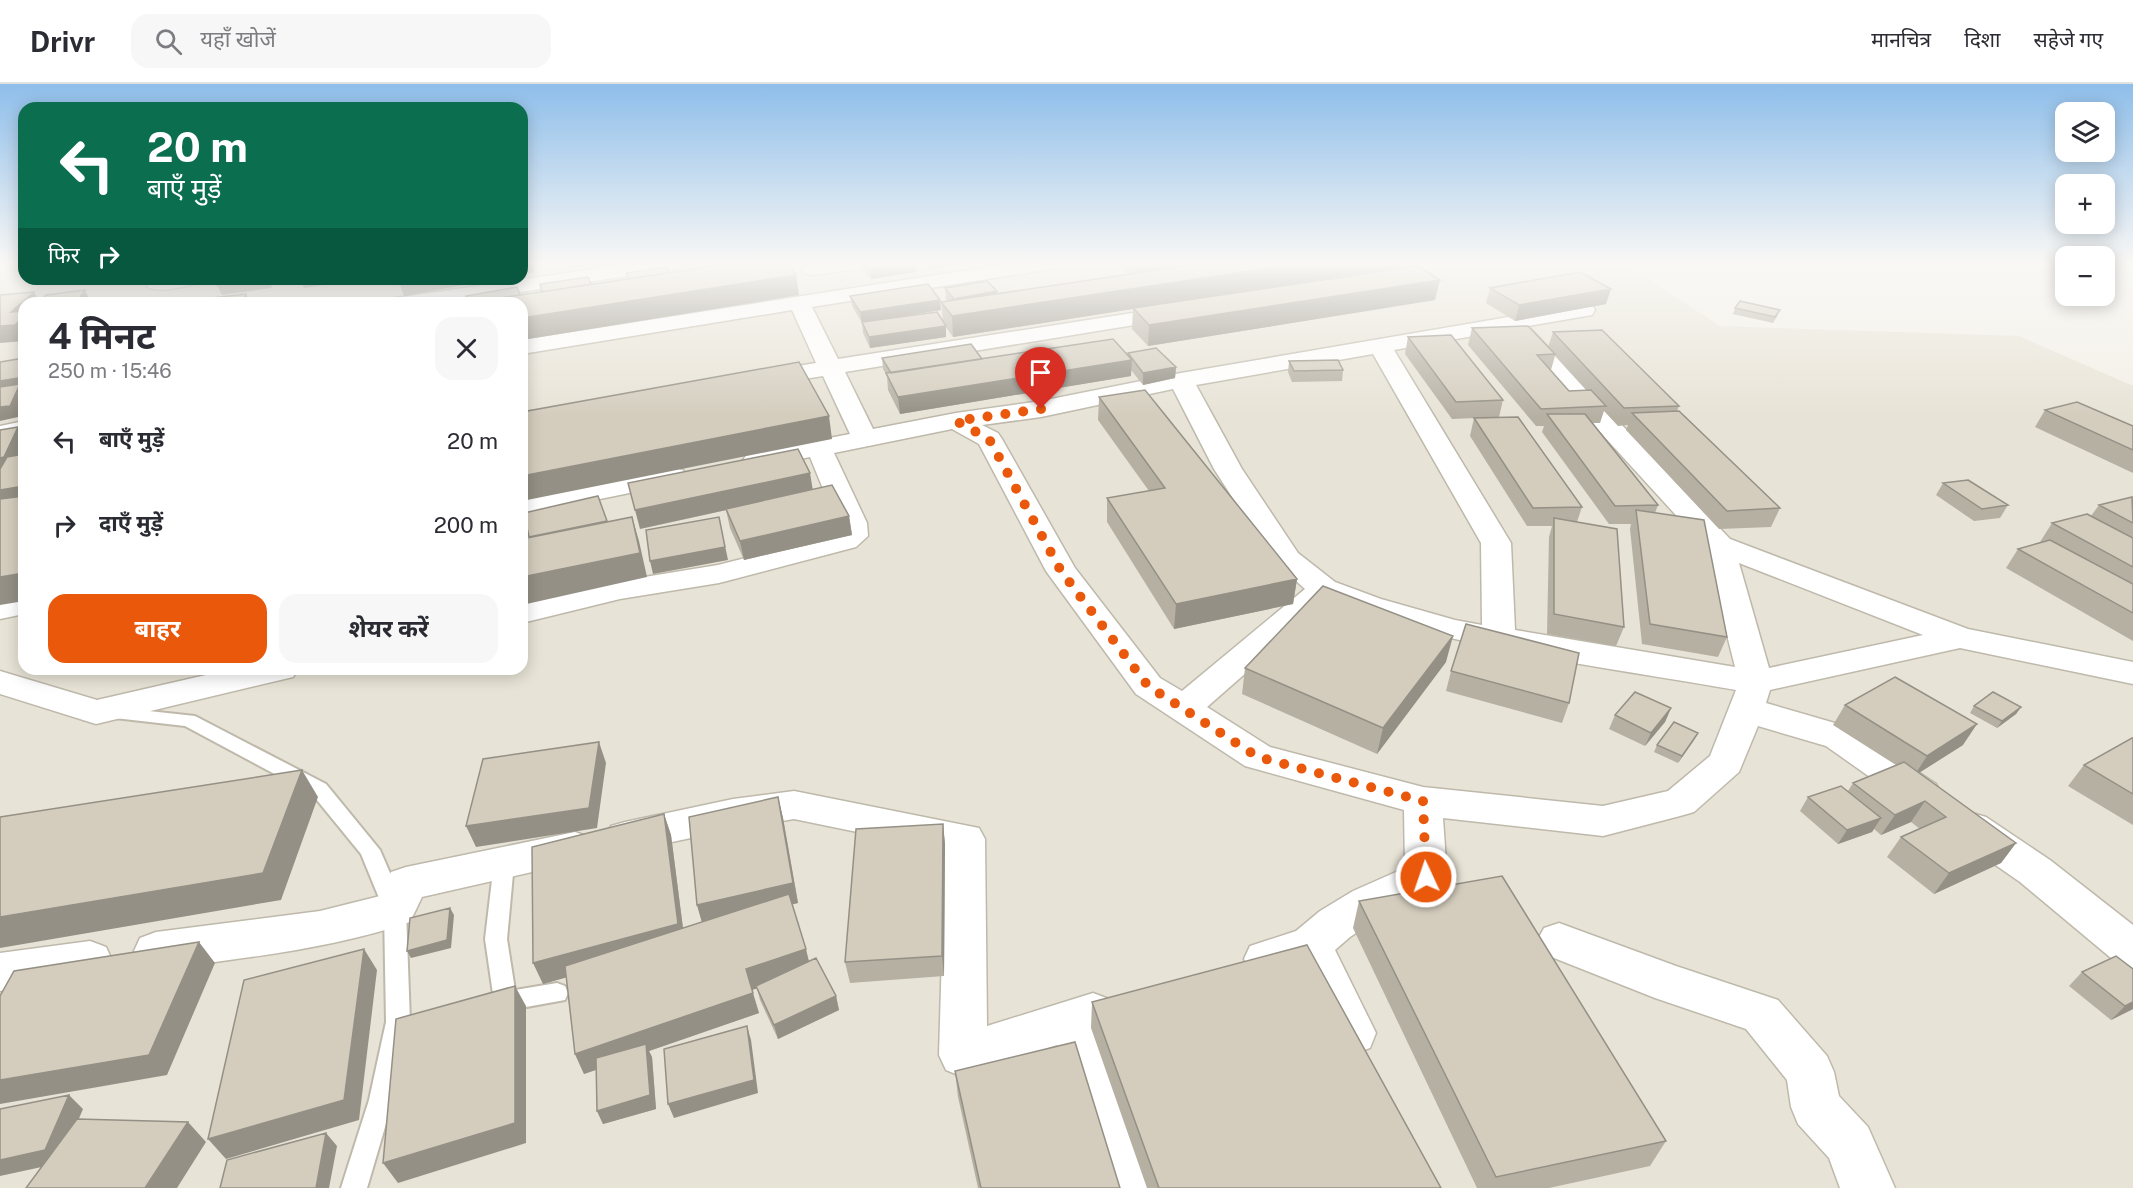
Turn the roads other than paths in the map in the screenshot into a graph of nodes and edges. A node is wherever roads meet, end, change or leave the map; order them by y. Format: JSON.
{"nodes":[{"id":1,"x":724,"y":315,"type":"edge"},
{"id":2,"x":813,"y":315,"type":"edge"},
{"id":3,"x":1166,"y":315,"type":"edge"},
{"id":4,"x":1559,"y":315,"type":"edge"},
{"id":5,"x":1513,"y":323,"type":"junction"},
{"id":6,"x":528,"y":346,"type":"edge"},
{"id":7,"x":1380,"y":346,"type":"junction"},
{"id":8,"x":830,"y":367,"type":"junction"},
{"id":9,"x":1180,"y":380,"type":"junction"},
{"id":10,"x":738,"y":383,"type":"edge"},
{"id":11,"x":956,"y":421,"type":"junction"},
{"id":12,"x":18,"y":430,"type":"edge"},
{"id":13,"x":0,"y":434,"type":"edge"},
{"id":14,"x":865,"y":439,"type":"junction"},
{"id":15,"x":819,"y":448,"type":"junction"},
{"id":16,"x":728,"y":466,"type":"edge"},
{"id":17,"x":694,"y":472,"type":"edge"},
{"id":18,"x":528,"y":505,"type":"edge"},
{"id":19,"x":1719,"y":545,"type":"junction"},
{"id":20,"x":1324,"y":589,"type":"junction"},
{"id":21,"x":18,"y":605,"type":"edge"},
{"id":22,"x":0,"y":609,"type":"edge"},
{"id":23,"x":528,"y":612,"type":"edge"},
{"id":24,"x":1499,"y":638,"type":"junction"},
{"id":25,"x":1960,"y":638,"type":"junction"},
{"id":26,"x":2133,"y":673,"type":"edge"},
{"id":27,"x":255,"y":675,"type":"edge"},
{"id":28,"x":0,"y":682,"type":"edge"},
{"id":29,"x":1751,"y":696,"type":"junction"},
{"id":30,"x":1183,"y":709,"type":"junction"},
{"id":31,"x":96,"y":712,"type":"junction"},
{"id":32,"x":1423,"y":801,"type":"junction"},
{"id":33,"x":504,"y":863,"type":"junction"},
{"id":34,"x":395,"y":910,"type":"junction"},
{"id":35,"x":1559,"y":941,"type":"dead end"},
{"id":36,"x":1310,"y":945,"type":"junction"},
{"id":37,"x":2133,"y":950,"type":"edge"},
{"id":38,"x":1231,"y":970,"type":"edge"},
{"id":39,"x":0,"y":972,"type":"edge"},
{"id":40,"x":557,"y":993,"type":"dead end"},
{"id":41,"x":505,"y":1000,"type":"junction"},
{"id":42,"x":1129,"y":1002,"type":"edge"},
{"id":43,"x":473,"y":1007,"type":"edge"},
{"id":44,"x":1072,"y":1019,"type":"junction"},
{"id":45,"x":1372,"y":1072,"type":"edge"},
{"id":46,"x":354,"y":1188,"type":"edge"},
{"id":47,"x":1127,"y":1188,"type":"edge"},
{"id":48,"x":1869,"y":1188,"type":"edge"}],
"edges":[{"from":1,"to":6,"type":"street"},
{"from":2,"to":8,"type":"street"},
{"from":3,"to":8,"type":"street"},
{"from":4,"to":5,"type":"street"},
{"from":5,"to":7,"type":"street"},
{"from":5,"to":19,"type":"street"},
{"from":7,"to":9,"type":"street"},
{"from":7,"to":24,"type":"street"},
{"from":8,"to":10,"type":"street"},
{"from":8,"to":14,"type":"street"},
{"from":9,"to":11,"type":"street"},
{"from":9,"to":20,"type":"street"},
{"from":11,"to":14,"type":"street"},
{"from":11,"to":30,"type":"street"},
{"from":12,"to":13,"type":"street"},
{"from":14,"to":15,"type":"street"},
{"from":15,"to":16,"type":"street"},
{"from":15,"to":23,"type":"street"},
{"from":17,"to":18,"type":"street"},
{"from":19,"to":25,"type":"street"},
{"from":19,"to":29,"type":"street"},
{"from":20,"to":24,"type":"street"},
{"from":20,"to":30,"type":"street"},
{"from":21,"to":22,"type":"street"},
{"from":24,"to":29,"type":"street"},
{"from":25,"to":26,"type":"street"},
{"from":25,"to":29,"type":"street"},
{"from":27,"to":31,"type":"street"},
{"from":28,"to":31,"type":"street"},
{"from":29,"to":32,"type":"street"},
{"from":29,"to":37,"type":"street"},
{"from":30,"to":32,"type":"street"},
{"from":31,"to":34,"type":"lane"},
{"from":32,"to":36,"type":"street"},
{"from":33,"to":34,"type":"street"},
{"from":33,"to":41,"type":"lane"},
{"from":33,"to":44,"type":"street"},
{"from":34,"to":39,"type":"street"},
{"from":34,"to":46,"type":"lane"},
{"from":35,"to":48,"type":"street"},
{"from":36,"to":38,"type":"street"},
{"from":36,"to":45,"type":"street"},
{"from":40,"to":41,"type":"lane"},
{"from":41,"to":43,"type":"lane"},
{"from":42,"to":44,"type":"street"},
{"from":44,"to":47,"type":"street"}]}
